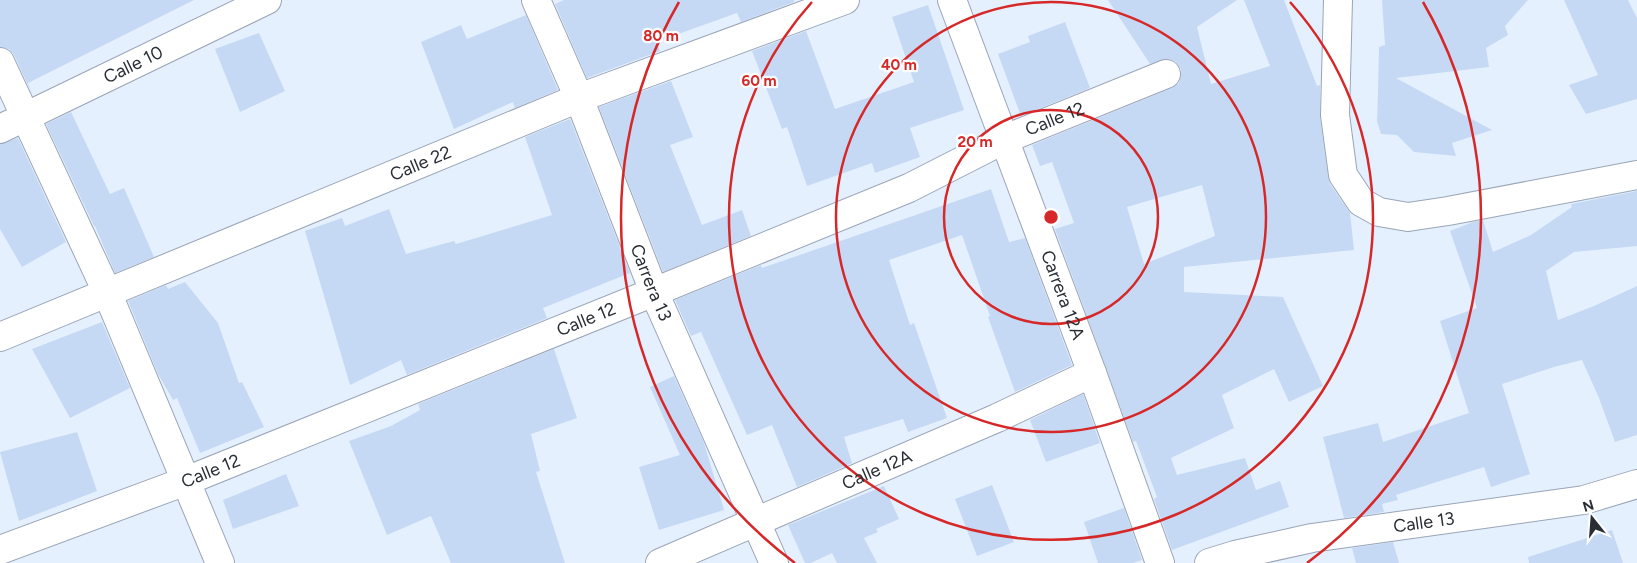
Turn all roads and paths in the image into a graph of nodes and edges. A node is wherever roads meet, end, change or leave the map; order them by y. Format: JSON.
{"nodes":[{"id":1,"x":267,"y":0,"type":"edge"},
{"id":2,"x":536,"y":0,"type":"edge"},
{"id":3,"x":845,"y":0,"type":"edge"},
{"id":4,"x":952,"y":0,"type":"edge"},
{"id":5,"x":1338,"y":0,"type":"edge"},
{"id":6,"x":0,"y":62,"type":"edge"},
{"id":7,"x":1166,"y":74,"type":"dead end"},
{"id":8,"x":579,"y":98,"type":"junction"},
{"id":9,"x":26,"y":117,"type":"junction"},
{"id":10,"x":0,"y":129,"type":"edge"},
{"id":11,"x":1005,"y":139,"type":"junction"},
{"id":12,"x":1637,"y":175,"type":"edge"},
{"id":13,"x":108,"y":292,"type":"junction"},
{"id":14,"x":654,"y":292,"type":"junction"},
{"id":15,"x":0,"y":338,"type":"edge"},
{"id":16,"x":1092,"y":373,"type":"junction"},
{"id":17,"x":186,"y":481,"type":"junction"},
{"id":18,"x":1637,"y":484,"type":"edge"},
{"id":19,"x":756,"y":523,"type":"junction"},
{"id":20,"x":0,"y":550,"type":"edge"},
{"id":21,"x":220,"y":563,"type":"edge"},
{"id":22,"x":660,"y":563,"type":"edge"},
{"id":23,"x":774,"y":563,"type":"edge"},
{"id":24,"x":1160,"y":563,"type":"edge"},
{"id":25,"x":1209,"y":563,"type":"edge"}],
"edges":[{"from":1,"to":9,"type":"street","name":"Calle 10"},
{"from":2,"to":8,"type":"street","name":"Carrera 13"},
{"from":3,"to":8,"type":"street","name":"Calle 22"},
{"from":4,"to":11,"type":"street","name":"Carrera 12A"},
{"from":5,"to":12,"type":"street"},
{"from":6,"to":9,"type":"street"},
{"from":7,"to":11,"type":"street","name":"Calle 12"},
{"from":8,"to":13,"type":"street","name":"Calle 22"},
{"from":8,"to":14,"type":"street","name":"Carrera 13"},
{"from":9,"to":10,"type":"street","name":"Calle 10"},
{"from":9,"to":13,"type":"street"},
{"from":11,"to":14,"type":"street","name":"Calle 12"},
{"from":11,"to":16,"type":"street","name":"Carrera 12A"},
{"from":13,"to":15,"type":"street","name":"Calle 22"},
{"from":13,"to":17,"type":"street"},
{"from":14,"to":17,"type":"street","name":"Calle 12"},
{"from":14,"to":19,"type":"street","name":"Carrera 13"},
{"from":16,"to":19,"type":"street","name":"Calle 12A"},
{"from":16,"to":24,"type":"street","name":"Carrera 12A"},
{"from":17,"to":20,"type":"street","name":"Calle 12"},
{"from":17,"to":21,"type":"street"},
{"from":18,"to":25,"type":"street","name":"Calle 13"},
{"from":19,"to":22,"type":"street","name":"Calle 12A"},
{"from":19,"to":23,"type":"street","name":"Carrera 13"}]}
